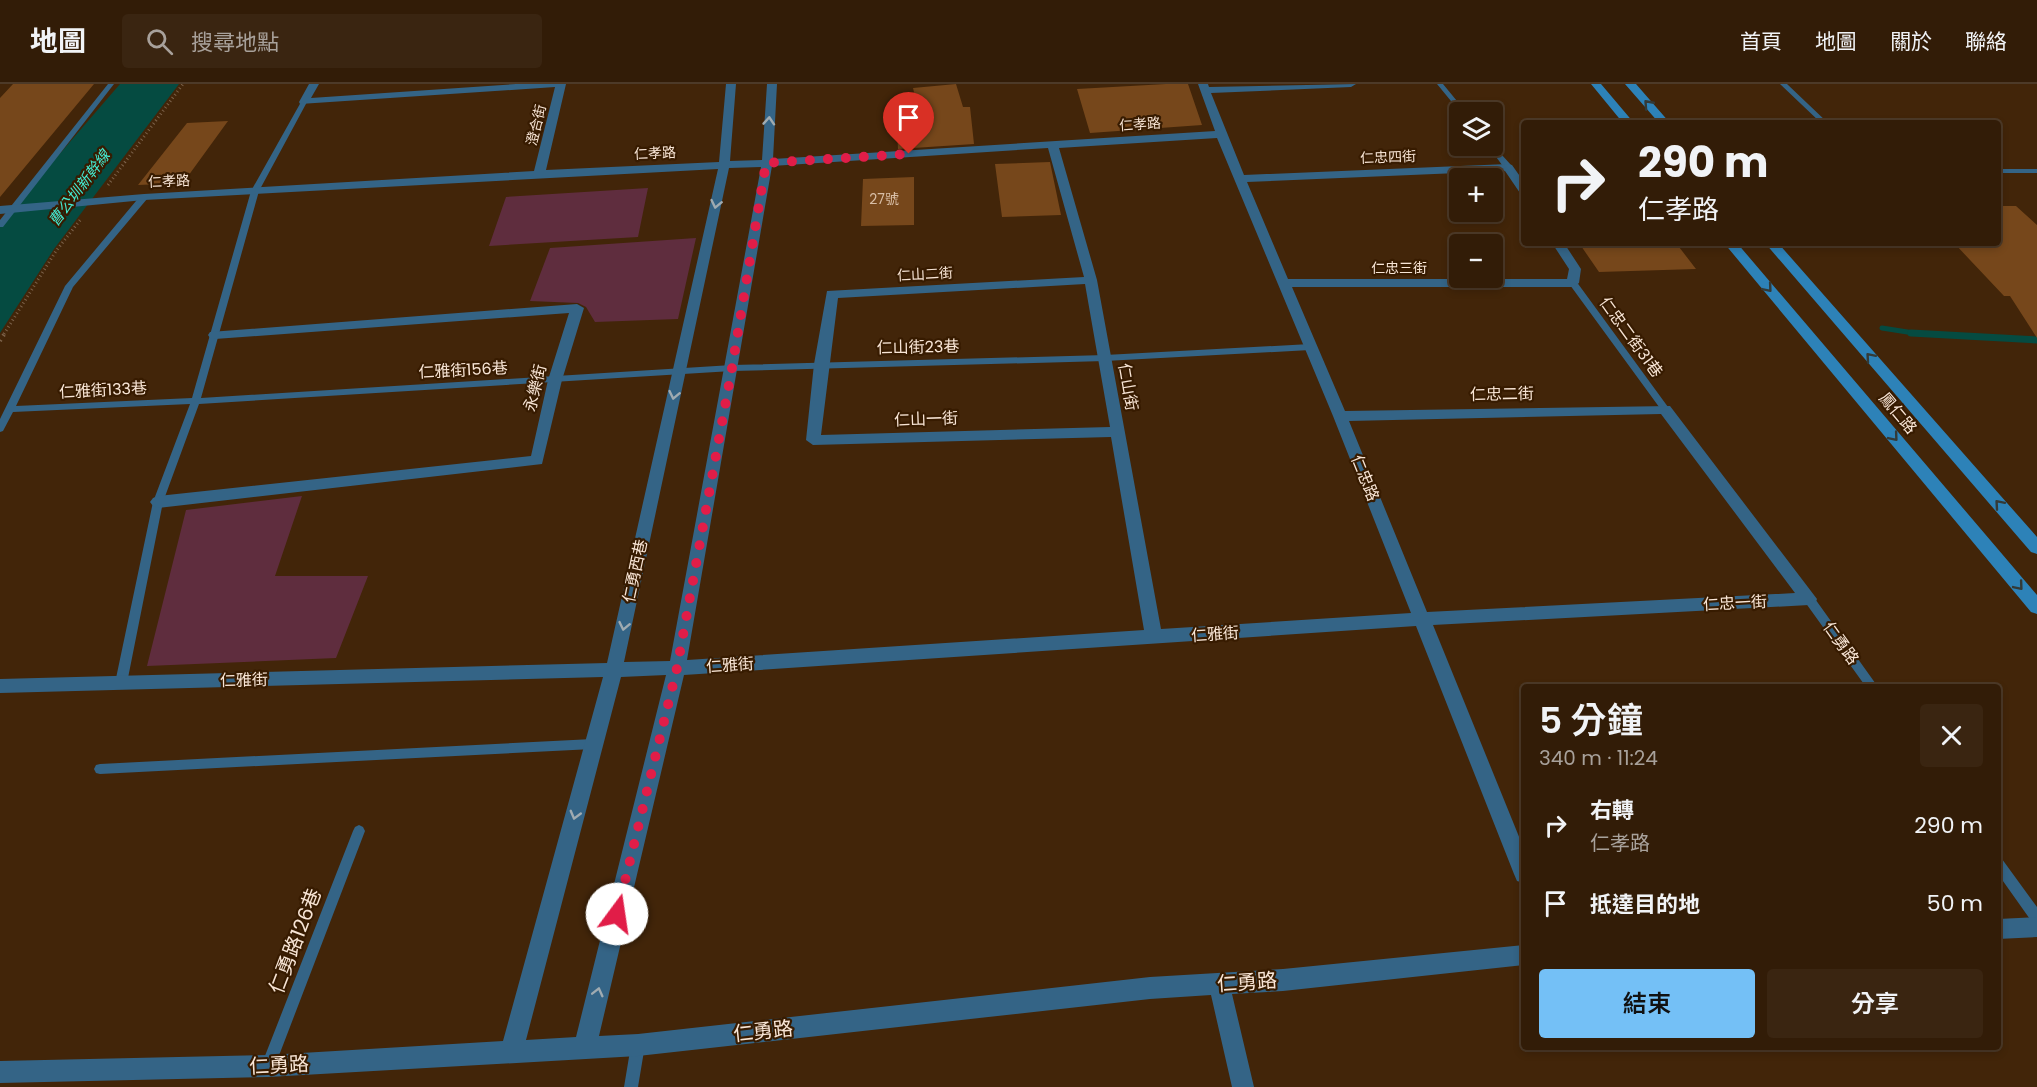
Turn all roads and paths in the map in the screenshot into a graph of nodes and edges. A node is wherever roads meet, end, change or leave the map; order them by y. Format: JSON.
{"nodes":[{"id":1,"x":111,"y":84,"type":"edge"},
{"id":2,"x":314,"y":84,"type":"edge"},
{"id":3,"x":560,"y":84,"type":"edge"},
{"id":4,"x":732,"y":84,"type":"edge"},
{"id":5,"x":772,"y":84,"type":"edge"},
{"id":6,"x":1352,"y":84,"type":"edge"},
{"id":7,"x":1440,"y":84,"type":"edge"},
{"id":8,"x":1596,"y":84,"type":"edge"},
{"id":9,"x":1630,"y":84,"type":"edge"},
{"id":10,"x":1783,"y":84,"type":"edge"},
{"id":11,"x":1205,"y":87,"type":"edge"},
{"id":12,"x":304,"y":102,"type":"junction"},
{"id":13,"x":1455,"y":102,"type":"edge"},
{"id":14,"x":1626,"y":120,"type":"edge"},
{"id":15,"x":1662,"y":120,"type":"edge"},
{"id":16,"x":1823,"y":120,"type":"edge"},
{"id":17,"x":1222,"y":134,"type":"junction"},
{"id":18,"x":1053,"y":145,"type":"junction"},
{"id":19,"x":1500,"y":156,"type":"edge"},
{"id":20,"x":766,"y":163,"type":"junction"},
{"id":21,"x":724,"y":165,"type":"junction"},
{"id":22,"x":1509,"y":167,"type":"junction"},
{"id":23,"x":2001,"y":171,"type":"edge"},
{"id":24,"x":2037,"y":171,"type":"edge"},
{"id":25,"x":539,"y":174,"type":"junction"},
{"id":26,"x":1240,"y":179,"type":"junction"},
{"id":27,"x":1521,"y":186,"type":"edge"},
{"id":28,"x":255,"y":191,"type":"junction"},
{"id":29,"x":144,"y":197,"type":"junction"},
{"id":30,"x":6,"y":210,"type":"edge"},
{"id":31,"x":0,"y":225,"type":"edge"},
{"id":32,"x":1560,"y":246,"type":"edge"},
{"id":33,"x":1734,"y":246,"type":"edge"},
{"id":34,"x":1774,"y":246,"type":"edge"},
{"id":35,"x":1091,"y":280,"type":"junction"},
{"id":36,"x":1284,"y":283,"type":"junction"},
{"id":37,"x":1573,"y":283,"type":"junction"},
{"id":38,"x":215,"y":335,"type":"junction"},
{"id":39,"x":1310,"y":347,"type":"junction"},
{"id":40,"x":1105,"y":358,"type":"junction"},
{"id":41,"x":821,"y":364,"type":"junction"},
{"id":42,"x":732,"y":368,"type":"junction"},
{"id":43,"x":679,"y":371,"type":"junction"},
{"id":44,"x":555,"y":380,"type":"junction"},
{"id":45,"x":196,"y":401,"type":"junction"},
{"id":46,"x":11,"y":409,"type":"junction"},
{"id":47,"x":1665,"y":409,"type":"junction"},
{"id":48,"x":1340,"y":416,"type":"junction"},
{"id":49,"x":0,"y":429,"type":"edge"},
{"id":50,"x":1118,"y":432,"type":"junction"},
{"id":51,"x":158,"y":502,"type":"junction"},
{"id":52,"x":2037,"y":548,"type":"edge"},
{"id":53,"x":1809,"y":599,"type":"junction"},
{"id":54,"x":2037,"y":607,"type":"edge"},
{"id":55,"x":1423,"y":620,"type":"junction"},
{"id":56,"x":1154,"y":638,"type":"junction"},
{"id":57,"x":677,"y":668,"type":"junction"},
{"id":58,"x":614,"y":670,"type":"junction"},
{"id":59,"x":121,"y":683,"type":"junction"},
{"id":60,"x":1870,"y":684,"type":"edge"},
{"id":61,"x":0,"y":686,"type":"edge"},
{"id":62,"x":593,"y":744,"type":"junction"},
{"id":63,"x":100,"y":769,"type":"dead end"},
{"id":64,"x":359,"y":831,"type":"dead end"},
{"id":65,"x":1521,"y":866,"type":"edge"},
{"id":66,"x":2001,"y":867,"type":"edge"},
{"id":67,"x":2037,"y":918,"type":"edge"},
{"id":68,"x":2037,"y":927,"type":"edge"},
{"id":69,"x":2001,"y":929,"type":"edge"},
{"id":70,"x":1521,"y":954,"type":"edge"},
{"id":71,"x":1220,"y":984,"type":"junction"},
{"id":72,"x":638,"y":1045,"type":"junction"},
{"id":73,"x":585,"y":1048,"type":"junction"},
{"id":74,"x":512,"y":1053,"type":"junction"},
{"id":75,"x":268,"y":1066,"type":"junction"},
{"id":76,"x":0,"y":1072,"type":"edge"},
{"id":77,"x":631,"y":1087,"type":"edge"},
{"id":78,"x":1243,"y":1087,"type":"edge"}],
"edges":[{"from":1,"to":30,"type":"lane"},
{"from":2,"to":12,"type":"street"},
{"from":3,"to":12,"type":"street"},
{"from":3,"to":25,"type":"street","name":"澄合街"},
{"from":4,"to":21,"type":"street","name":"仁勇西巷"},
{"from":20,"to":5,"type":"street","one_way":true},
{"from":6,"to":11,"type":"street"},
{"from":7,"to":13,"type":"lane"},
{"from":8,"to":14,"type":"main road"},
{"from":15,"to":9,"type":"main road","one_way":true},
{"from":10,"to":16,"type":"lane"},
{"from":11,"to":17,"type":"street","name":"仁忠路"},
{"from":12,"to":28,"type":"lane"},
{"from":17,"to":18,"type":"street","name":"仁孝路"},
{"from":17,"to":26,"type":"street","name":"仁忠路"},
{"from":18,"to":20,"type":"street","name":"仁孝路"},
{"from":18,"to":35,"type":"street","name":"仁山街"},
{"from":19,"to":22,"type":"lane"},
{"from":20,"to":21,"type":"street","name":"仁孝路"},
{"from":20,"to":42,"type":"street"},
{"from":21,"to":25,"type":"street","name":"仁孝路"},
{"from":21,"to":43,"type":"street","name":"仁勇西巷","one_way":true},
{"from":22,"to":26,"type":"street","name":"仁忠四街"},
{"from":22,"to":27,"type":"street"},
{"from":23,"to":24,"type":"lane"},
{"from":25,"to":28,"type":"street","name":"仁孝路"},
{"from":26,"to":36,"type":"street","name":"仁忠路"},
{"from":28,"to":29,"type":"street","name":"仁孝路"},
{"from":28,"to":38,"type":"lane"},
{"from":29,"to":30,"type":"street","name":"仁孝路"},
{"from":29,"to":46,"type":"lane"},
{"from":30,"to":31,"type":"lane"},
{"from":32,"to":37,"type":"street"},
{"from":33,"to":54,"type":"main road","name":"鳳仁路","one_way":true},
{"from":52,"to":34,"type":"main road","name":"鳳仁路","one_way":true},
{"from":35,"to":40,"type":"street","name":"仁山街"},
{"from":35,"to":41,"type":"street","name":"仁山二街"},
{"from":36,"to":37,"type":"street","name":"仁忠三街"},
{"from":36,"to":39,"type":"street","name":"仁忠路"},
{"from":37,"to":47,"type":"lane","name":"仁忠二街31巷"},
{"from":38,"to":44,"type":"street","name":"永樂街"},
{"from":38,"to":45,"type":"lane"},
{"from":39,"to":40,"type":"lane","name":"仁山街23巷"},
{"from":39,"to":48,"type":"street","name":"仁忠路"},
{"from":40,"to":41,"type":"lane","name":"仁山街23巷"},
{"from":40,"to":50,"type":"street","name":"仁山街"},
{"from":41,"to":42,"type":"lane","name":"仁山街23巷"},
{"from":41,"to":50,"type":"street","name":"仁山一街"},
{"from":42,"to":43,"type":"lane","name":"仁雅街156巷"},
{"from":42,"to":57,"type":"street"},
{"from":43,"to":44,"type":"lane","name":"仁雅街156巷"},
{"from":43,"to":58,"type":"street","name":"仁勇西巷","one_way":true},
{"from":44,"to":45,"type":"lane","name":"仁雅街156巷"},
{"from":44,"to":51,"type":"street","name":"永樂街"},
{"from":45,"to":46,"type":"lane","name":"仁雅街133巷"},
{"from":45,"to":51,"type":"lane"},
{"from":46,"to":49,"type":"lane"},
{"from":47,"to":48,"type":"street","name":"仁忠二街"},
{"from":47,"to":53,"type":"street"},
{"from":48,"to":55,"type":"street","name":"仁忠路"},
{"from":50,"to":56,"type":"street","name":"仁山街"},
{"from":51,"to":59,"type":"lane"},
{"from":53,"to":55,"type":"street","name":"仁忠一街"},
{"from":53,"to":60,"type":"lane","name":"仁勇路"},
{"from":55,"to":56,"type":"street","name":"仁雅街"},
{"from":55,"to":65,"type":"street","name":"仁忠路"},
{"from":56,"to":57,"type":"street","name":"仁雅街"},
{"from":57,"to":58,"type":"street","name":"仁雅街"},
{"from":73,"to":57,"type":"street","one_way":true},
{"from":58,"to":59,"type":"street","name":"仁雅街"},
{"from":58,"to":62,"type":"street","name":"仁勇西巷"},
{"from":59,"to":61,"type":"street","name":"仁雅街"},
{"from":62,"to":63,"type":"lane"},
{"from":62,"to":74,"type":"street","name":"仁勇西巷","one_way":true},
{"from":64,"to":75,"type":"lane","name":"仁勇路126巷"},
{"from":66,"to":67,"type":"lane"},
{"from":68,"to":69,"type":"street"},
{"from":70,"to":71,"type":"street","name":"仁勇路"},
{"from":71,"to":72,"type":"street","name":"仁勇路"},
{"from":71,"to":78,"type":"street"},
{"from":72,"to":73,"type":"street","name":"仁勇路"},
{"from":72,"to":77,"type":"lane"},
{"from":73,"to":74,"type":"street","name":"仁勇路"},
{"from":74,"to":75,"type":"street","name":"仁勇路"},
{"from":75,"to":76,"type":"street","name":"仁勇路"}]}
